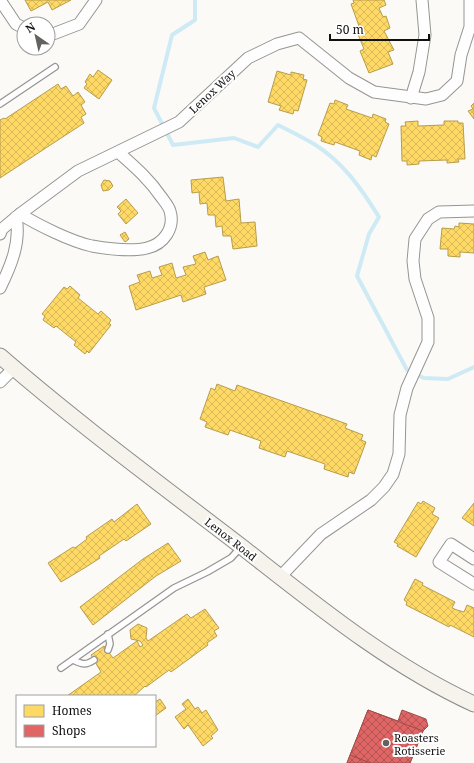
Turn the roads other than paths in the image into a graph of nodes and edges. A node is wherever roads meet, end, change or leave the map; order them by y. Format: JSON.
{"nodes":[{"id":1,"x":0,"y":0,"type":"edge"},
{"id":2,"x":96,"y":0,"type":"edge"},
{"id":3,"x":422,"y":0,"type":"edge"},
{"id":4,"x":470,"y":0,"type":"edge"},
{"id":5,"x":16,"y":24,"type":"edge"},
{"id":6,"x":56,"y":33,"type":"edge"},
{"id":7,"x":55,"y":67,"type":"dead end"},
{"id":8,"x":411,"y":98,"type":"junction"},
{"id":9,"x":0,"y":104,"type":"edge"},
{"id":10,"x":118,"y":152,"type":"junction"},
{"id":11,"x":474,"y":211,"type":"edge"},
{"id":12,"x":18,"y":216,"type":"junction"},
{"id":13,"x":0,"y":234,"type":"edge"},
{"id":14,"x":1,"y":282,"type":"edge"},
{"id":15,"x":0,"y":356,"type":"edge"},
{"id":16,"x":14,"y":368,"type":"junction"},
{"id":17,"x":0,"y":382,"type":"edge"},
{"id":18,"x":241,"y":547,"type":"junction"},
{"id":19,"x":474,"y":559,"type":"edge"},
{"id":20,"x":280,"y":577,"type":"junction"},
{"id":21,"x":474,"y":584,"type":"edge"},
{"id":22,"x":108,"y":634,"type":"junction"},
{"id":23,"x":108,"y":650,"type":"dead end"},
{"id":24,"x":73,"y":660,"type":"junction"},
{"id":25,"x":94,"y":660,"type":"dead end"},
{"id":26,"x":61,"y":668,"type":"dead end"},
{"id":27,"x":474,"y":704,"type":"edge"}],
"edges":[{"from":1,"to":5,"type":"street"},
{"from":2,"to":6,"type":"street"},
{"from":3,"to":8,"type":"street"},
{"from":4,"to":8,"type":"street","name":"Lenox Way"},
{"from":7,"to":9,"type":"lane"},
{"from":8,"to":10,"type":"street","name":"Lenox Way"},
{"from":10,"to":12,"type":"street","name":"Lenox Way"},
{"from":10,"to":12,"type":"street"},
{"from":11,"to":20,"type":"street"},
{"from":12,"to":13,"type":"street","name":"Lenox Way"},
{"from":12,"to":14,"type":"street"},
{"from":15,"to":16,"type":"street","name":"Lenox Road"},
{"from":16,"to":17,"type":"street"},
{"from":16,"to":18,"type":"street","name":"Lenox Road"},
{"from":18,"to":20,"type":"street","name":"Lenox Road"},
{"from":18,"to":22,"type":"lane"},
{"from":19,"to":21,"type":"street"},
{"from":20,"to":27,"type":"street","name":"Lenox Road"},
{"from":22,"to":23,"type":"lane"},
{"from":22,"to":24,"type":"lane"},
{"from":24,"to":25,"type":"lane"},
{"from":24,"to":26,"type":"lane"}]}
